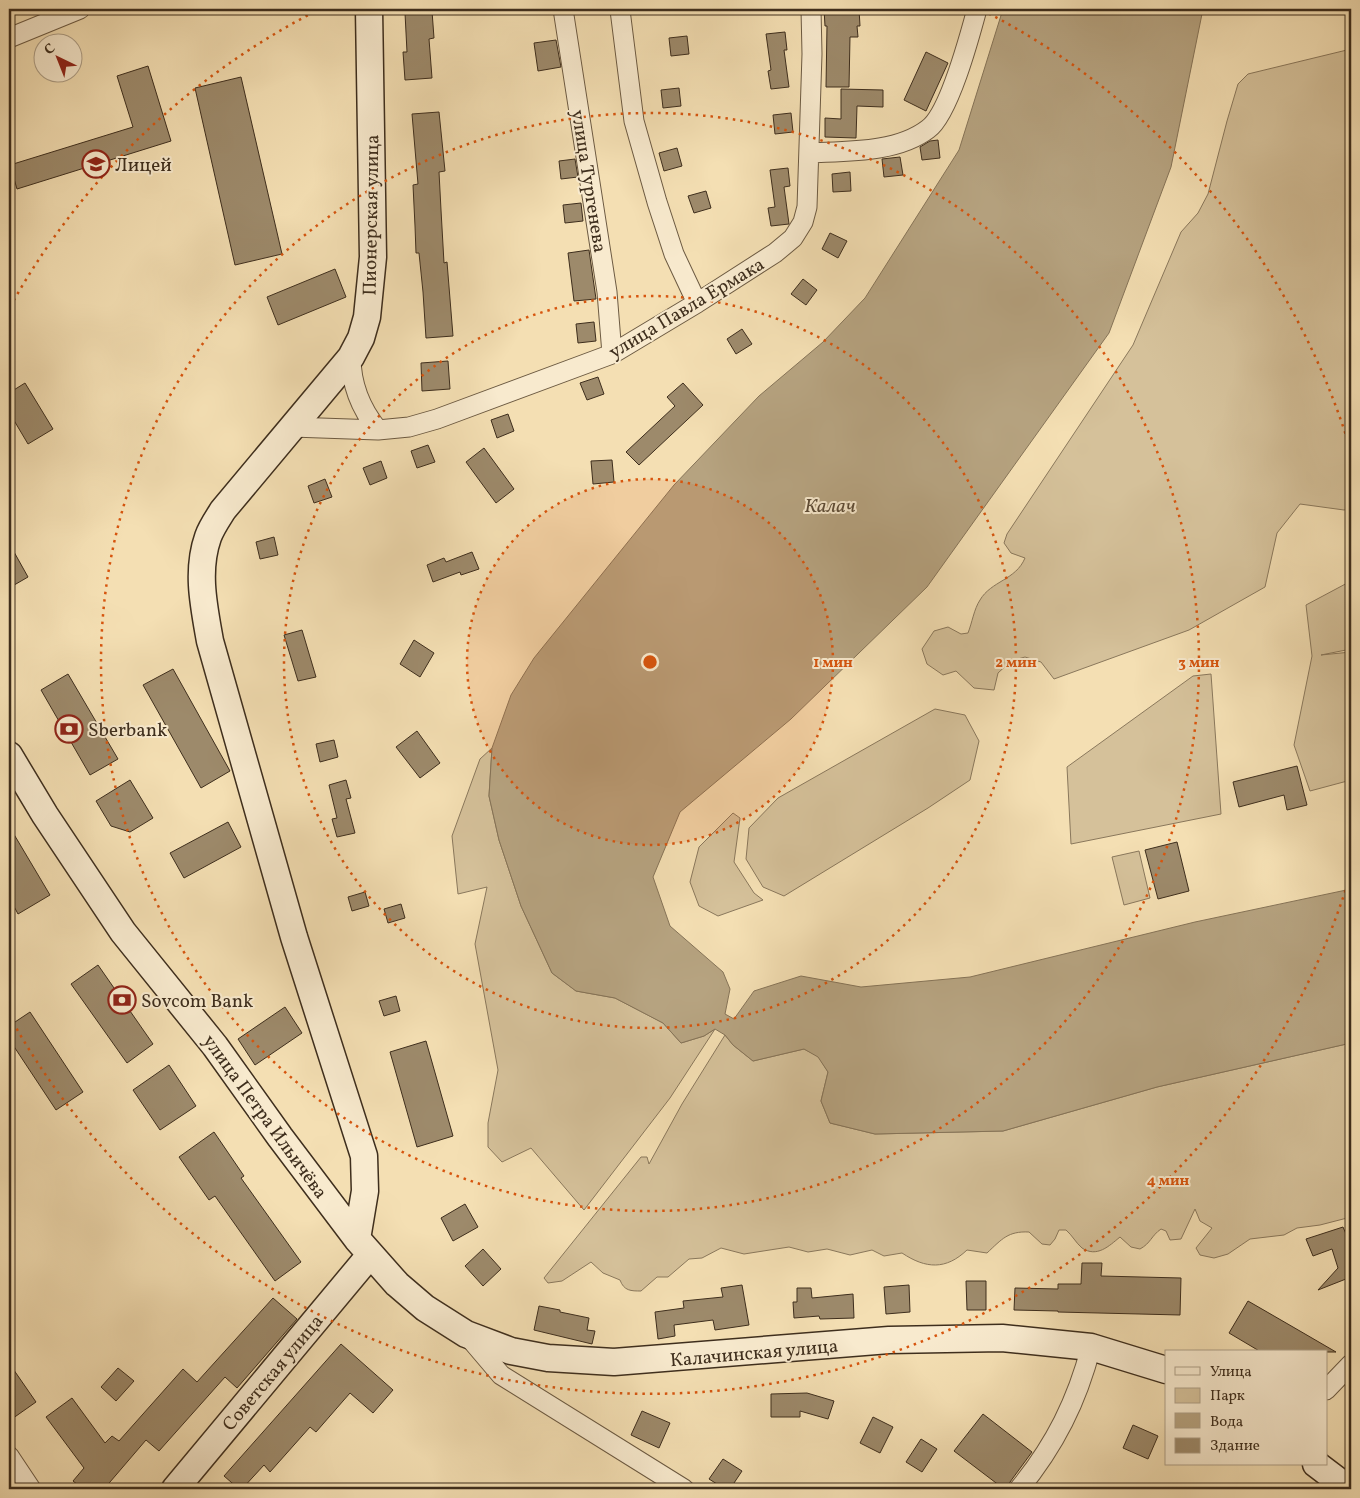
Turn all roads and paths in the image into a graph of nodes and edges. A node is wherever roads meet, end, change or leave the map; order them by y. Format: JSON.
{"nodes":[{"id":1,"x":80,"y":9,"type":"edge"},
{"id":2,"x":368,"y":9,"type":"edge"},
{"id":3,"x":563,"y":9,"type":"edge"},
{"id":4,"x":810,"y":9,"type":"edge"},
{"id":5,"x":977,"y":9,"type":"edge"},
{"id":6,"x":620,"y":10,"type":"dead end"},
{"id":7,"x":9,"y":38,"type":"edge"},
{"id":8,"x":809,"y":153,"type":"junction"},
{"id":9,"x":697,"y":304,"type":"junction"},
{"id":10,"x":612,"y":354,"type":"junction"},
{"id":11,"x":351,"y":357,"type":"junction"},
{"id":12,"x":292,"y":427,"type":"junction"},
{"id":13,"x":378,"y":430,"type":"junction"},
{"id":14,"x":9,"y":755,"type":"edge"},
{"id":15,"x":363,"y":1247,"type":"junction"},
{"id":16,"x":466,"y":1334,"type":"junction"},
{"id":17,"x":1091,"y":1347,"type":"junction"},
{"id":18,"x":1351,"y":1364,"type":"edge"},
{"id":19,"x":1165,"y":1370,"type":"edge"},
{"id":20,"x":1328,"y":1388,"type":"edge"},
{"id":21,"x":9,"y":1456,"type":"edge"},
{"id":22,"x":1319,"y":1466,"type":"edge"},
{"id":23,"x":31,"y":1489,"type":"edge"},
{"id":24,"x":175,"y":1489,"type":"edge"},
{"id":25,"x":684,"y":1489,"type":"edge"},
{"id":26,"x":1019,"y":1489,"type":"edge"},
{"id":27,"x":1349,"y":1489,"type":"edge"}],
"edges":[{"from":1,"to":7,"type":"street"},
{"from":2,"to":11,"type":"main road","name":"Пионерская улица"},
{"from":3,"to":10,"type":"street","name":"улица Тургенева"},
{"from":4,"to":8,"type":"street","name":"улица Павла Ермака"},
{"from":5,"to":8,"type":"street"},
{"from":6,"to":9,"type":"street"},
{"from":8,"to":9,"type":"street","name":"улица Павла Ермака"},
{"from":9,"to":10,"type":"street","name":"улица Павла Ермака"},
{"from":10,"to":13,"type":"street","name":"улица Павла Ермака"},
{"from":11,"to":12,"type":"main road","name":"Пионерская улица"},
{"from":11,"to":13,"type":"street"},
{"from":12,"to":13,"type":"street","name":"улица Павла Ермака"},
{"from":12,"to":15,"type":"main road","name":"Пионерская улица"},
{"from":14,"to":15,"type":"main road","name":"улица Петра Ильичёва"},
{"from":15,"to":16,"type":"main road","name":"Калачинская улица"},
{"from":15,"to":24,"type":"main road","name":"Советская улица"},
{"from":16,"to":17,"type":"main road","name":"Калачинская улица"},
{"from":16,"to":25,"type":"street"},
{"from":17,"to":19,"type":"main road","name":"Калачинская улица"},
{"from":17,"to":26,"type":"street"},
{"from":18,"to":20,"type":"street"},
{"from":21,"to":23,"type":"street"},
{"from":22,"to":27,"type":"main road"}]}
